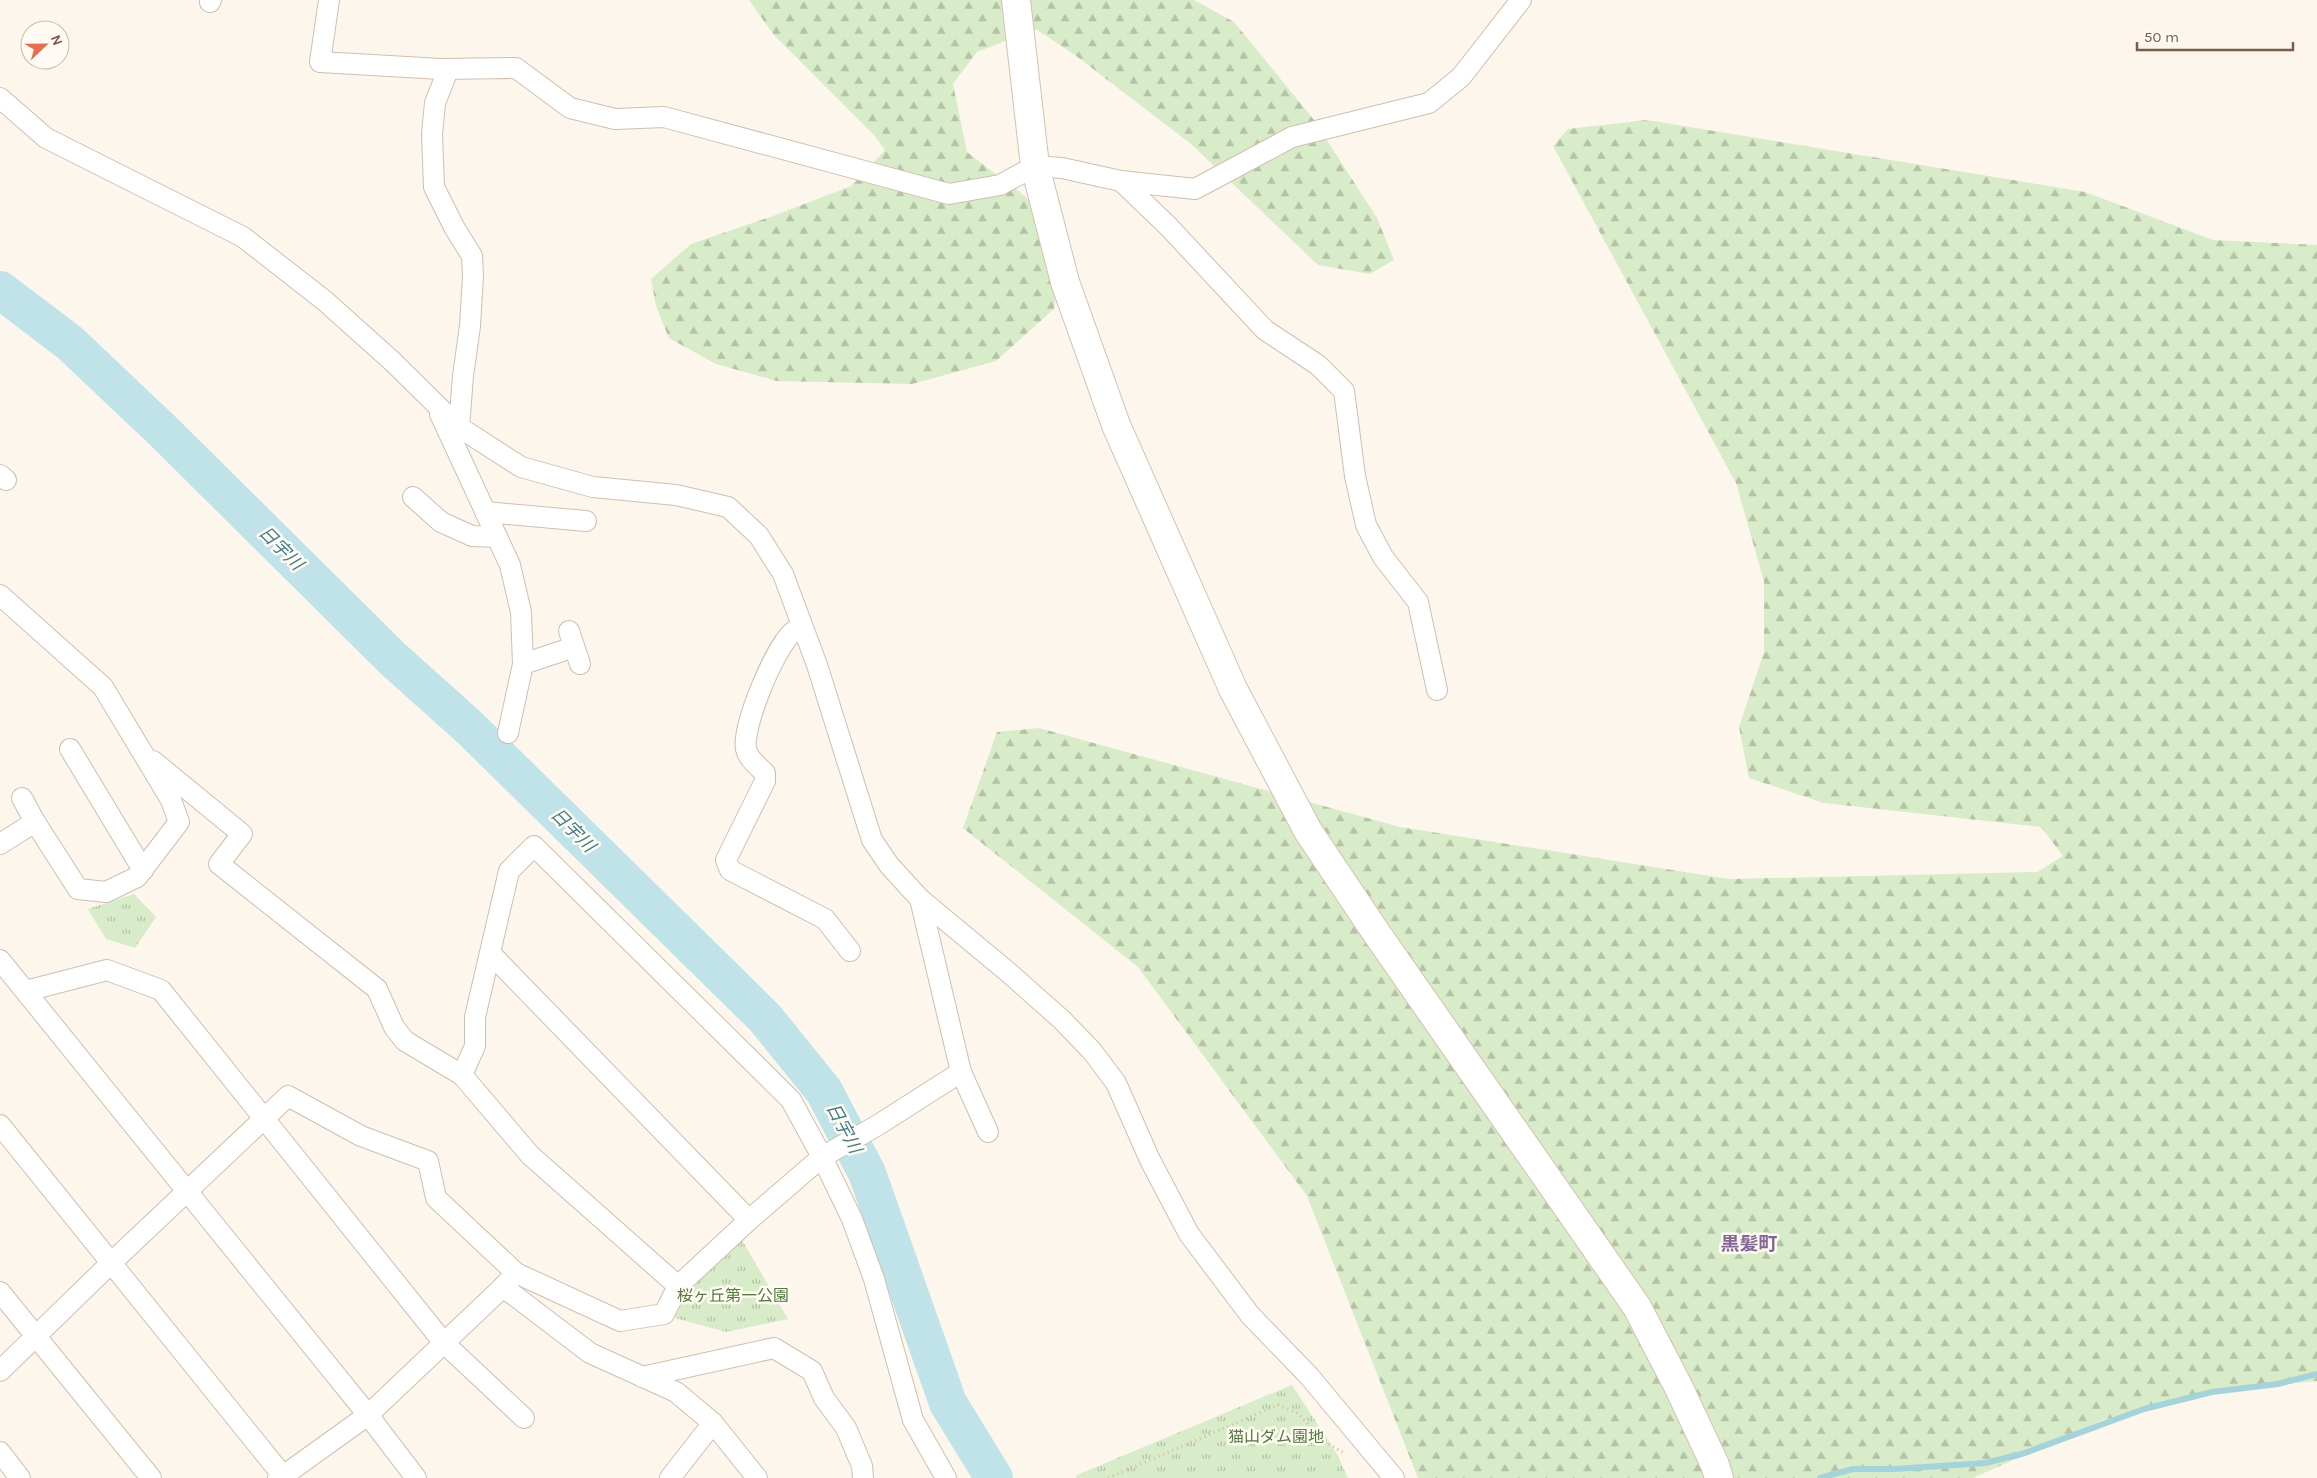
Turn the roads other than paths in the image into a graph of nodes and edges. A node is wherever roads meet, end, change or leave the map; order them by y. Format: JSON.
{"nodes":[{"id":1,"x":329,"y":0,"type":"edge"},
{"id":2,"x":1016,"y":0,"type":"edge"},
{"id":3,"x":1521,"y":0,"type":"edge"},
{"id":4,"x":448,"y":70,"type":"junction"},
{"id":5,"x":0,"y":98,"type":"edge"},
{"id":6,"x":1035,"y":166,"type":"junction"},
{"id":7,"x":1121,"y":181,"type":"junction"},
{"id":8,"x":434,"y":401,"type":"junction"},
{"id":9,"x":459,"y":427,"type":"junction"},
{"id":10,"x":413,"y":497,"type":"dead end"},
{"id":11,"x":485,"y":512,"type":"junction"},
{"id":12,"x":586,"y":521,"type":"dead end"},
{"id":13,"x":497,"y":538,"type":"junction"},
{"id":14,"x":1,"y":599,"type":"edge"},
{"id":15,"x":802,"y":626,"type":"junction"},
{"id":16,"x":575,"y":647,"type":"dead end"},
{"id":17,"x":523,"y":664,"type":"junction"},
{"id":18,"x":1437,"y":690,"type":"dead end"},
{"id":19,"x":508,"y":732,"type":"dead end"},
{"id":20,"x":70,"y":750,"type":"dead end"},
{"id":21,"x":142,"y":751,"type":"junction"},
{"id":22,"x":22,"y":798,"type":"dead end"},
{"id":23,"x":36,"y":822,"type":"junction"},
{"id":24,"x":0,"y":844,"type":"edge"},
{"id":25,"x":143,"y":870,"type":"junction"},
{"id":26,"x":920,"y":899,"type":"junction"},
{"id":27,"x":850,"y":951,"type":"dead end"},
{"id":28,"x":491,"y":954,"type":"junction"},
{"id":29,"x":3,"y":970,"type":"edge"},
{"id":30,"x":26,"y":991,"type":"junction"},
{"id":31,"x":961,"y":1072,"type":"junction"},
{"id":32,"x":462,"y":1075,"type":"junction"},
{"id":33,"x":263,"y":1119,"type":"junction"},
{"id":34,"x":0,"y":1125,"type":"edge"},
{"id":35,"x":988,"y":1132,"type":"dead end"},
{"id":36,"x":822,"y":1157,"type":"junction"},
{"id":37,"x":188,"y":1191,"type":"junction"},
{"id":38,"x":749,"y":1220,"type":"junction"},
{"id":39,"x":112,"y":1262,"type":"junction"},
{"id":40,"x":509,"y":1280,"type":"junction"},
{"id":41,"x":678,"y":1286,"type":"junction"},
{"id":42,"x":0,"y":1292,"type":"edge"},
{"id":43,"x":36,"y":1337,"type":"junction"},
{"id":44,"x":444,"y":1343,"type":"junction"},
{"id":45,"x":0,"y":1371,"type":"edge"},
{"id":46,"x":642,"y":1378,"type":"junction"},
{"id":47,"x":368,"y":1415,"type":"junction"},
{"id":48,"x":524,"y":1418,"type":"dead end"},
{"id":49,"x":713,"y":1423,"type":"junction"},
{"id":50,"x":0,"y":1452,"type":"edge"},
{"id":51,"x":1717,"y":1472,"type":"edge"},
{"id":52,"x":281,"y":1477,"type":"edge"},
{"id":53,"x":20,"y":1478,"type":"edge"},
{"id":54,"x":151,"y":1478,"type":"edge"},
{"id":55,"x":416,"y":1478,"type":"edge"},
{"id":56,"x":670,"y":1478,"type":"edge"},
{"id":57,"x":757,"y":1478,"type":"edge"},
{"id":58,"x":863,"y":1478,"type":"edge"},
{"id":59,"x":946,"y":1478,"type":"edge"},
{"id":60,"x":1394,"y":1478,"type":"edge"}],
"edges":[{"from":1,"to":4,"type":"street"},
{"from":2,"to":6,"type":"street"},
{"from":3,"to":7,"type":"street"},
{"from":4,"to":6,"type":"street"},
{"from":4,"to":9,"type":"street"},
{"from":5,"to":8,"type":"street"},
{"from":6,"to":7,"type":"street"},
{"from":6,"to":51,"type":"street"},
{"from":7,"to":18,"type":"street"},
{"from":8,"to":9,"type":"street"},
{"from":8,"to":11,"type":"street"},
{"from":9,"to":15,"type":"street"},
{"from":10,"to":13,"type":"street"},
{"from":11,"to":12,"type":"street"},
{"from":11,"to":13,"type":"street"},
{"from":13,"to":17,"type":"street"},
{"from":14,"to":21,"type":"street"},
{"from":15,"to":26,"type":"street"},
{"from":15,"to":27,"type":"street"},
{"from":16,"to":17,"type":"street"},
{"from":17,"to":19,"type":"street"},
{"from":20,"to":25,"type":"street"},
{"from":21,"to":25,"type":"street"},
{"from":21,"to":32,"type":"street"},
{"from":22,"to":23,"type":"street"},
{"from":23,"to":24,"type":"street"},
{"from":23,"to":25,"type":"street"},
{"from":26,"to":31,"type":"street"},
{"from":26,"to":60,"type":"street"},
{"from":28,"to":32,"type":"street"},
{"from":28,"to":36,"type":"street"},
{"from":28,"to":38,"type":"street"},
{"from":29,"to":30,"type":"street"},
{"from":30,"to":33,"type":"street"},
{"from":30,"to":37,"type":"street"},
{"from":31,"to":35,"type":"street"},
{"from":31,"to":36,"type":"street"},
{"from":32,"to":41,"type":"street"},
{"from":33,"to":37,"type":"street"},
{"from":33,"to":40,"type":"street"},
{"from":33,"to":44,"type":"street"},
{"from":34,"to":39,"type":"street"},
{"from":36,"to":38,"type":"street"},
{"from":36,"to":59,"type":"street"},
{"from":37,"to":39,"type":"street"},
{"from":37,"to":47,"type":"street"},
{"from":38,"to":41,"type":"street"},
{"from":39,"to":43,"type":"street"},
{"from":39,"to":52,"type":"street"},
{"from":40,"to":41,"type":"street"},
{"from":40,"to":44,"type":"street"},
{"from":40,"to":46,"type":"street"},
{"from":42,"to":43,"type":"street"},
{"from":43,"to":45,"type":"street"},
{"from":43,"to":54,"type":"street"},
{"from":44,"to":47,"type":"street"},
{"from":44,"to":48,"type":"street"},
{"from":46,"to":49,"type":"street"},
{"from":46,"to":58,"type":"street"},
{"from":47,"to":52,"type":"street"},
{"from":47,"to":55,"type":"street"},
{"from":49,"to":56,"type":"street"},
{"from":49,"to":57,"type":"street"},
{"from":50,"to":53,"type":"street"}]}
